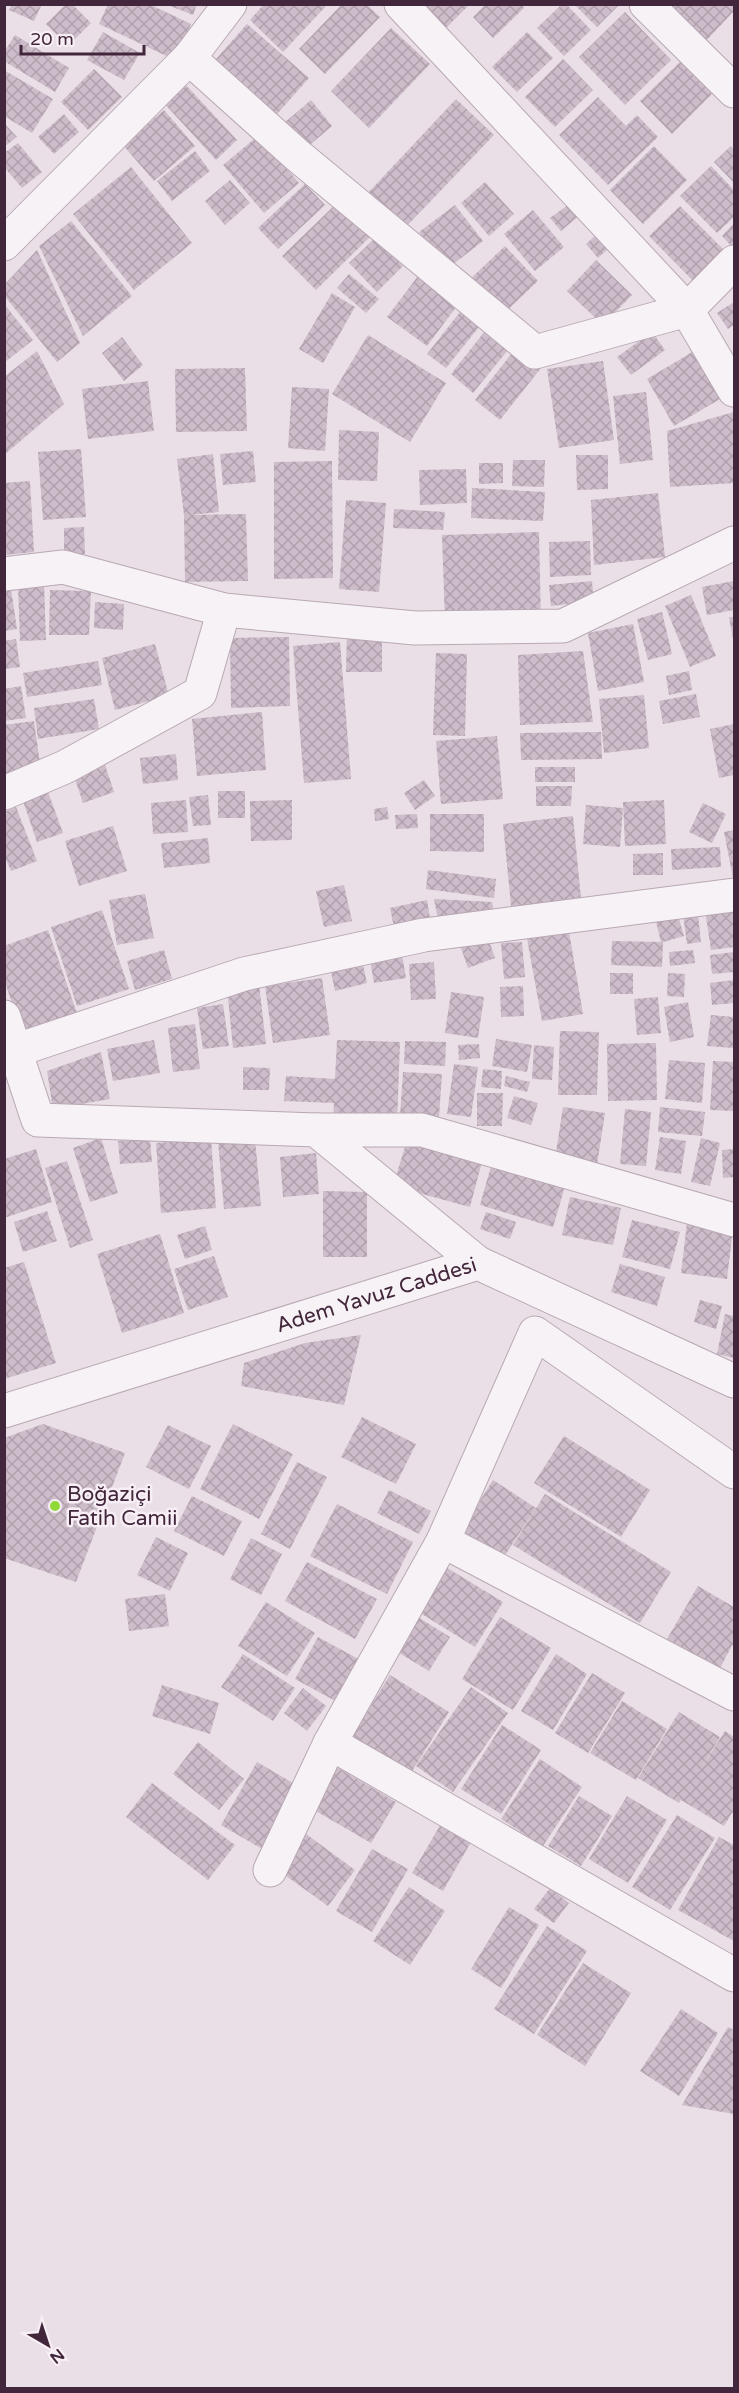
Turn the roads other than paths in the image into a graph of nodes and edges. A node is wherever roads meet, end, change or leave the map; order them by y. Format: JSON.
{"nodes":[{"id":1,"x":230,"y":4,"type":"edge"},
{"id":2,"x":401,"y":4,"type":"edge"},
{"id":3,"x":646,"y":4,"type":"edge"},
{"id":4,"x":189,"y":58,"type":"junction"},
{"id":5,"x":735,"y":91,"type":"edge"},
{"id":6,"x":4,"y":244,"type":"edge"},
{"id":7,"x":735,"y":262,"type":"edge"},
{"id":8,"x":687,"y":310,"type":"junction"},
{"id":9,"x":735,"y":390,"type":"edge"},
{"id":10,"x":735,"y":543,"type":"edge"},
{"id":11,"x":4,"y":574,"type":"edge"},
{"id":12,"x":224,"y":610,"type":"junction"},
{"id":13,"x":4,"y":793,"type":"edge"},
{"id":14,"x":735,"y":895,"type":"edge"},
{"id":15,"x":4,"y":1017,"type":"edge"},
{"id":16,"x":17,"y":1050,"type":"junction"},
{"id":17,"x":16,"y":1090,"type":"edge"},
{"id":18,"x":316,"y":1130,"type":"junction"},
{"id":19,"x":735,"y":1220,"type":"edge"},
{"id":20,"x":478,"y":1263,"type":"junction"},
{"id":21,"x":735,"y":1381,"type":"edge"},
{"id":22,"x":4,"y":1411,"type":"edge"},
{"id":23,"x":735,"y":1472,"type":"edge"},
{"id":24,"x":443,"y":1541,"type":"junction"},
{"id":25,"x":734,"y":1693,"type":"edge"},
{"id":26,"x":330,"y":1743,"type":"junction"},
{"id":27,"x":270,"y":1870,"type":"dead end"},
{"id":28,"x":735,"y":1975,"type":"edge"}],
"edges":[{"from":1,"to":4,"type":"street"},
{"from":2,"to":8,"type":"street"},
{"from":3,"to":5,"type":"street"},
{"from":4,"to":6,"type":"street"},
{"from":4,"to":8,"type":"street"},
{"from":7,"to":8,"type":"street"},
{"from":8,"to":9,"type":"street"},
{"from":10,"to":12,"type":"street"},
{"from":11,"to":12,"type":"street"},
{"from":12,"to":13,"type":"street"},
{"from":14,"to":16,"type":"street"},
{"from":15,"to":16,"type":"street"},
{"from":16,"to":17,"type":"street"},
{"from":17,"to":18,"type":"street"},
{"from":18,"to":19,"type":"street"},
{"from":18,"to":20,"type":"street"},
{"from":20,"to":21,"type":"street","name":"Adem Yavuz Caddesi"},
{"from":20,"to":22,"type":"street","name":"Adem Yavuz Caddesi"},
{"from":23,"to":24,"type":"street"},
{"from":24,"to":25,"type":"street"},
{"from":24,"to":26,"type":"street"},
{"from":26,"to":27,"type":"street"},
{"from":26,"to":28,"type":"street"}]}
